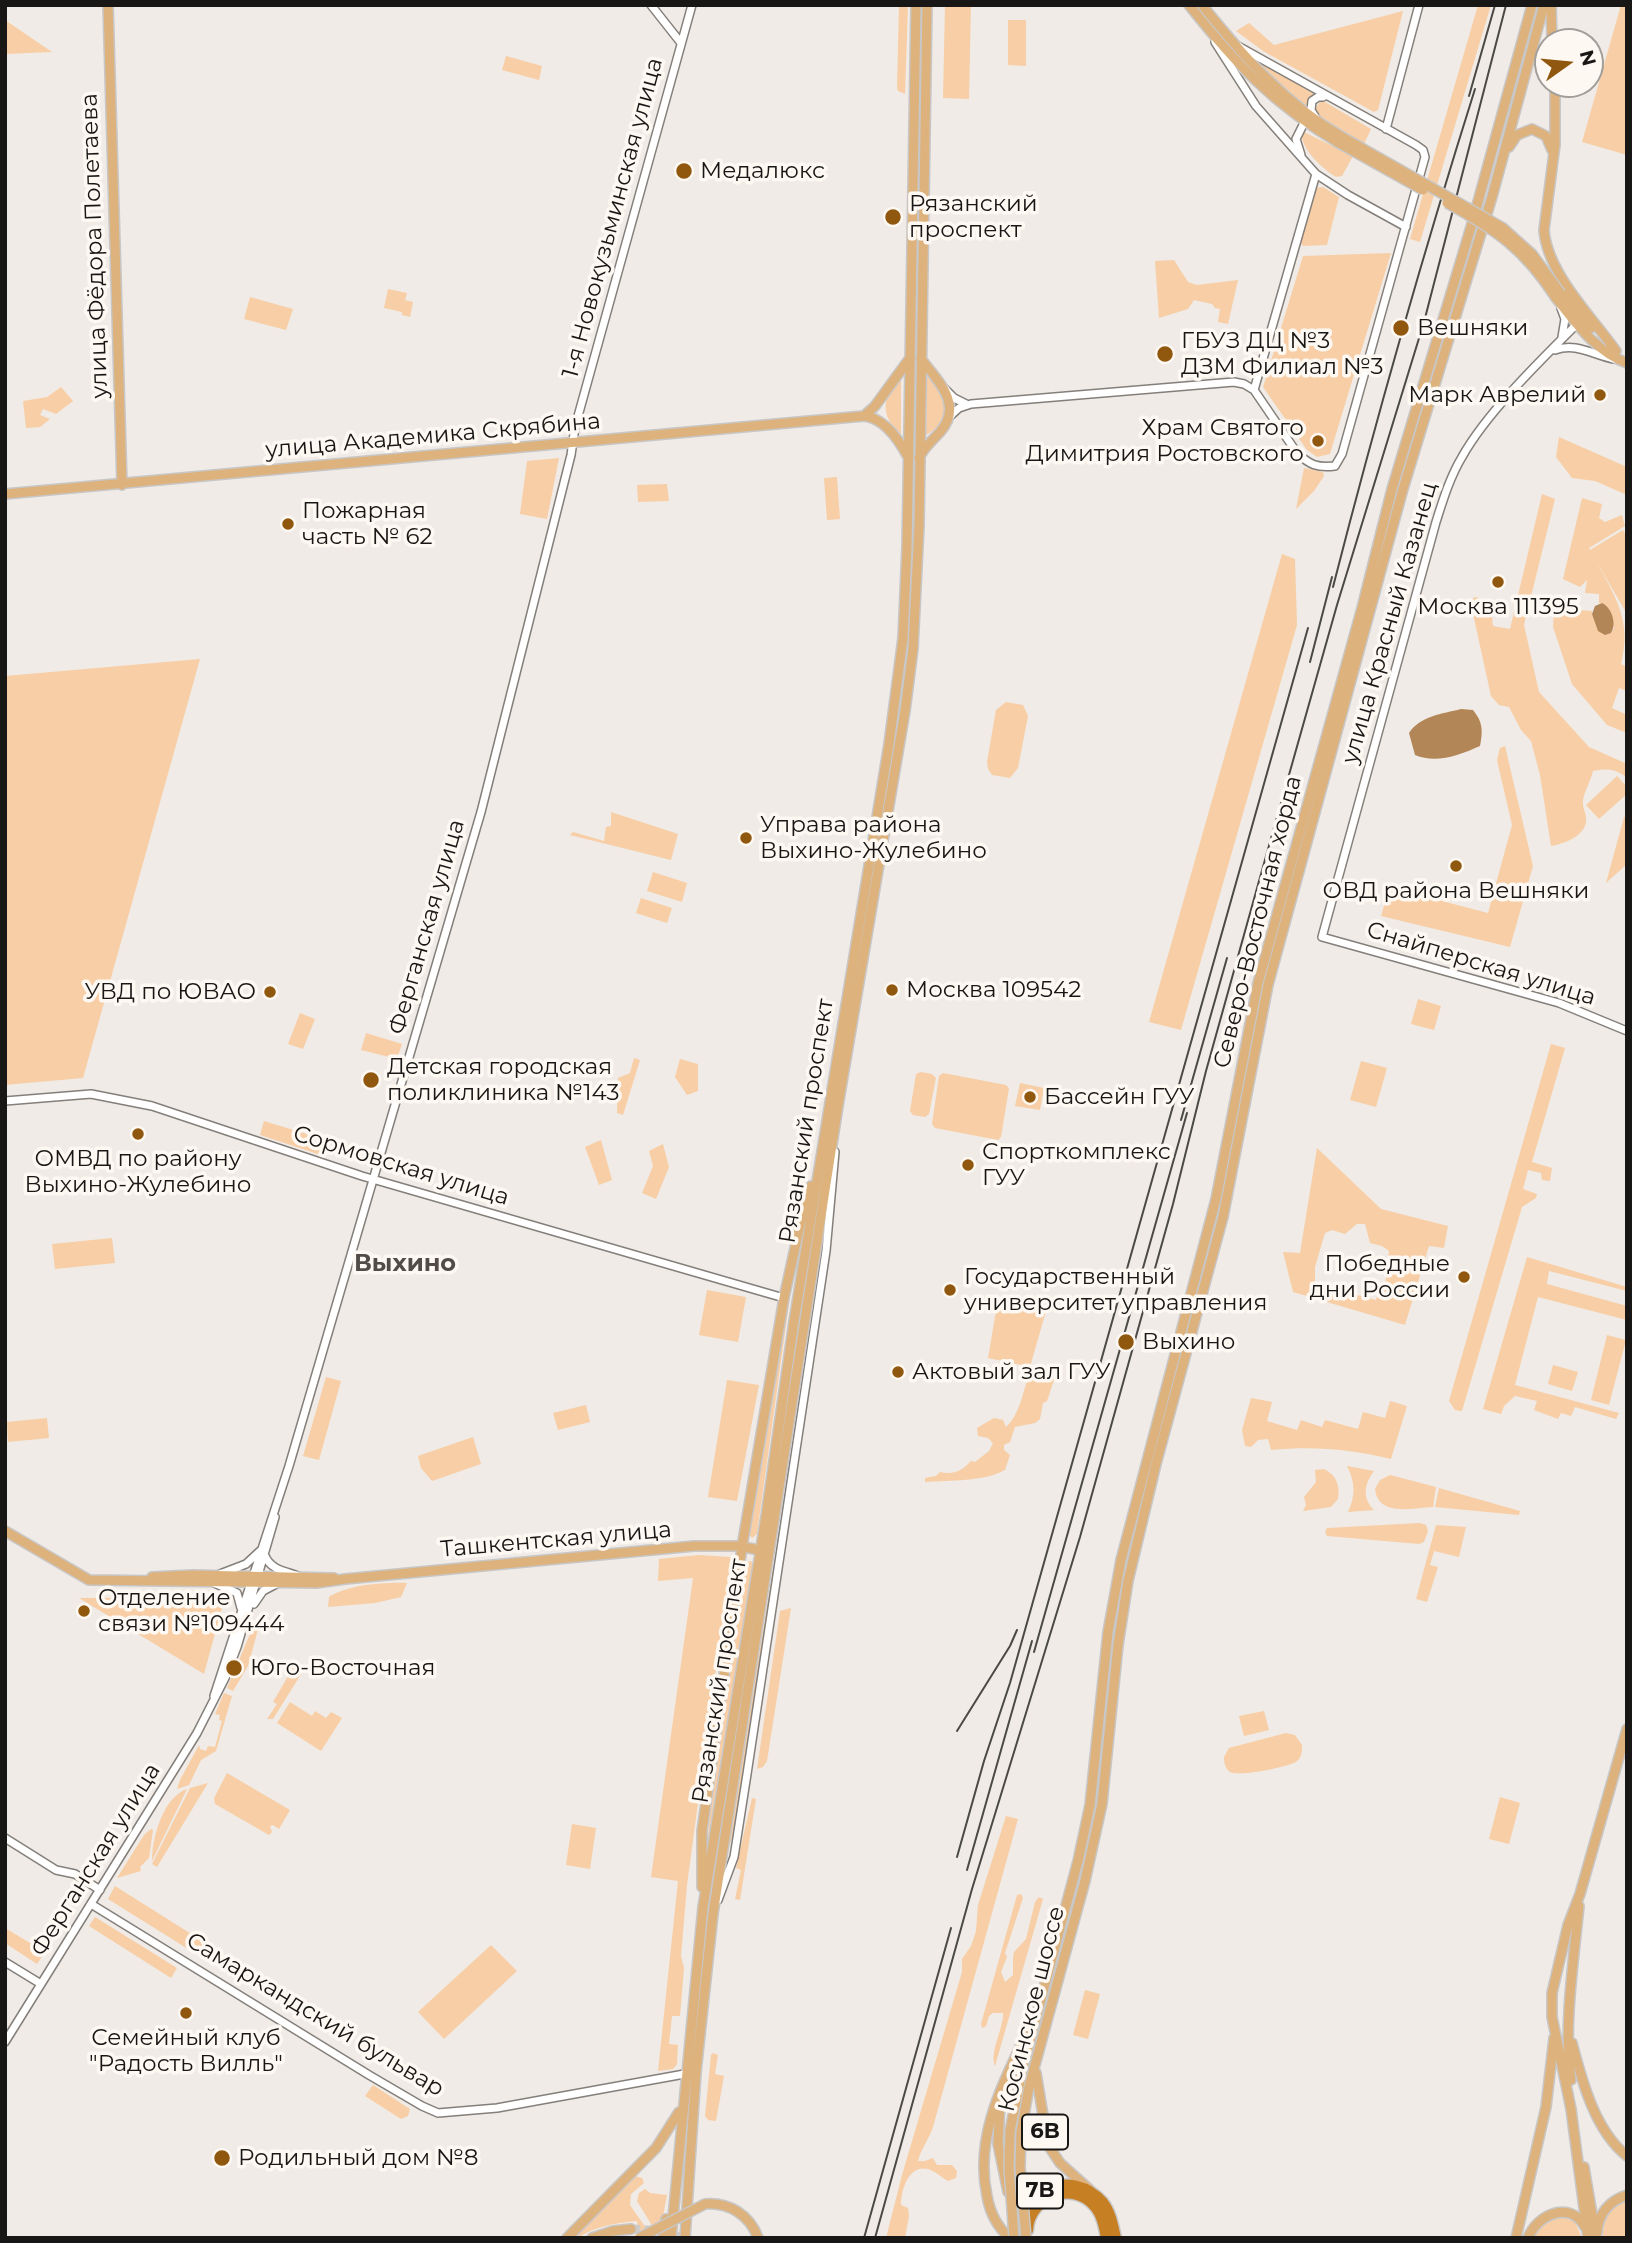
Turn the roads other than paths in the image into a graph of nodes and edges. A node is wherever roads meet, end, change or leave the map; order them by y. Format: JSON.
{"nodes":[{"id":1,"x":108,"y":5,"type":"edge"},
{"id":2,"x":651,"y":5,"type":"edge"},
{"id":3,"x":692,"y":5,"type":"edge"},
{"id":4,"x":916,"y":5,"type":"edge"},
{"id":5,"x":927,"y":5,"type":"edge"},
{"id":6,"x":1189,"y":5,"type":"edge"},
{"id":7,"x":1202,"y":5,"type":"edge"},
{"id":8,"x":1419,"y":5,"type":"edge"},
{"id":9,"x":1532,"y":5,"type":"edge"},
{"id":10,"x":1544,"y":5,"type":"edge"},
{"id":11,"x":1551,"y":5,"type":"edge"},
{"id":12,"x":1202,"y":21,"type":"junction"},
{"id":13,"x":1552,"y":28,"type":"edge"},
{"id":14,"x":1231,"y":42,"type":"junction"},
{"id":15,"x":681,"y":43,"type":"junction"},
{"id":16,"x":1326,"y":97,"type":"junction"},
{"id":17,"x":1555,"y":98,"type":"edge"},
{"id":18,"x":1304,"y":123,"type":"junction"},
{"id":19,"x":1319,"y":124,"type":"junction"},
{"id":20,"x":1386,"y":129,"type":"junction"},
{"id":21,"x":1340,"y":140,"type":"junction"},
{"id":22,"x":1503,"y":158,"type":"junction"},
{"id":23,"x":1554,"y":158,"type":"junction"},
{"id":24,"x":1302,"y":159,"type":"junction"},
{"id":25,"x":1316,"y":174,"type":"junction"},
{"id":26,"x":1405,"y":227,"type":"junction"},
{"id":27,"x":1559,"y":296,"type":"junction"},
{"id":28,"x":1582,"y":319,"type":"junction"},
{"id":29,"x":1560,"y":341,"type":"junction"},
{"id":30,"x":1548,"y":354,"type":"junction"},
{"id":31,"x":910,"y":358,"type":"junction"},
{"id":32,"x":1622,"y":358,"type":"edge"},
{"id":33,"x":921,"y":359,"type":"junction"},
{"id":34,"x":909,"y":373,"type":"junction"},
{"id":35,"x":920,"y":373,"type":"junction"},
{"id":36,"x":891,"y":382,"type":"junction"},
{"id":37,"x":942,"y":384,"type":"junction"},
{"id":38,"x":1254,"y":390,"type":"junction"},
{"id":39,"x":882,"y":396,"type":"junction"},
{"id":40,"x":971,"y":404,"type":"junction"},
{"id":41,"x":864,"y":416,"type":"junction"},
{"id":42,"x":948,"y":418,"type":"junction"},
{"id":43,"x":890,"y":431,"type":"junction"},
{"id":44,"x":938,"y":434,"type":"junction"},
{"id":45,"x":573,"y":441,"type":"junction"},
{"id":46,"x":914,"y":442,"type":"junction"},
{"id":47,"x":914,"y":459,"type":"junction"},
{"id":48,"x":122,"y":485,"type":"junction"},
{"id":49,"x":5,"y":494,"type":"edge"},
{"id":50,"x":1322,"y":937,"type":"joint"},
{"id":51,"x":1627,"y":1031,"type":"edge"},
{"id":52,"x":5,"y":1101,"type":"edge"},
{"id":53,"x":838,"y":1106,"type":"junction"},
{"id":54,"x":822,"y":1151,"type":"junction"},
{"id":55,"x":373,"y":1179,"type":"junction"},
{"id":56,"x":783,"y":1298,"type":"junction"},
{"id":57,"x":5,"y":1531,"type":"edge"},
{"id":58,"x":743,"y":1547,"type":"junction"},
{"id":59,"x":765,"y":1551,"type":"junction"},
{"id":60,"x":263,"y":1553,"type":"junction"},
{"id":61,"x":299,"y":1576,"type":"junction"},
{"id":62,"x":215,"y":1579,"type":"junction"},
{"id":63,"x":255,"y":1579,"type":"junction"},
{"id":64,"x":345,"y":1579,"type":"junction"},
{"id":65,"x":279,"y":1583,"type":"junction"},
{"id":66,"x":244,"y":1617,"type":"junction"},
{"id":67,"x":1627,"y":1729,"type":"edge"},
{"id":68,"x":1097,"y":1833,"type":"joint"},
{"id":69,"x":5,"y":1838,"type":"edge"},
{"id":70,"x":1078,"y":1861,"type":"joint"},
{"id":71,"x":100,"y":1890,"type":"junction"},
{"id":72,"x":1580,"y":1894,"type":"junction"},
{"id":73,"x":91,"y":1904,"type":"junction"},
{"id":74,"x":703,"y":1907,"type":"junction"},
{"id":75,"x":713,"y":1914,"type":"junction"},
{"id":76,"x":1566,"y":1933,"type":"junction"},
{"id":77,"x":1576,"y":1935,"type":"junction"},
{"id":78,"x":5,"y":1962,"type":"edge"},
{"id":79,"x":41,"y":1984,"type":"junction"},
{"id":80,"x":1043,"y":1991,"type":"junction"},
{"id":81,"x":1552,"y":2017,"type":"junction"},
{"id":82,"x":1570,"y":2027,"type":"junction"},
{"id":83,"x":1555,"y":2029,"type":"junction"},
{"id":84,"x":5,"y":2042,"type":"edge"},
{"id":85,"x":1038,"y":2053,"type":"junction"},
{"id":86,"x":696,"y":2072,"type":"junction"},
{"id":87,"x":686,"y":2074,"type":"junction"},
{"id":88,"x":1006,"y":2077,"type":"junction"},
{"id":89,"x":682,"y":2104,"type":"junction"},
{"id":90,"x":1627,"y":2156,"type":"edge"},
{"id":91,"x":1093,"y":2192,"type":"junction"},
{"id":92,"x":674,"y":2194,"type":"junction"},
{"id":93,"x":1627,"y":2195,"type":"edge"},
{"id":94,"x":631,"y":2229,"type":"tunnel mouth"},
{"id":95,"x":567,"y":2238,"type":"edge"},
{"id":96,"x":592,"y":2238,"type":"edge"},
{"id":97,"x":639,"y":2238,"type":"edge"},
{"id":98,"x":663,"y":2238,"type":"edge"},
{"id":99,"x":671,"y":2238,"type":"edge"},
{"id":100,"x":685,"y":2238,"type":"edge"},
{"id":101,"x":758,"y":2238,"type":"edge"},
{"id":102,"x":1014,"y":2238,"type":"edge"},
{"id":103,"x":1027,"y":2238,"type":"edge"},
{"id":104,"x":1106,"y":2238,"type":"edge"},
{"id":105,"x":1116,"y":2238,"type":"edge"},
{"id":106,"x":1516,"y":2238,"type":"edge"},
{"id":107,"x":1528,"y":2238,"type":"edge"},
{"id":108,"x":1588,"y":2238,"type":"edge"},
{"id":109,"x":1596,"y":2238,"type":"edge"}],
"edges":[{"from":1,"to":48,"type":"main road","name":"улица Фёдора Полетаева"},
{"from":2,"to":15,"type":"street"},
{"from":3,"to":15,"type":"street","name":"1-я Новокузьминская улица"},
{"from":4,"to":31,"type":"main road","name":"Рязанский проспект"},
{"from":5,"to":33,"type":"main road","name":"Рязанский проспект"},
{"from":6,"to":12,"type":"main road"},
{"from":7,"to":14,"type":"main road"},
{"from":8,"to":20,"type":"street"},
{"from":9,"to":70,"type":"main road","name":"Северо-Восточная хорда"},
{"from":10,"to":22,"type":"main road","name":"Северо-Восточная хорда"},
{"from":11,"to":13,"type":"main road"},
{"from":12,"to":18,"type":"main road"},
{"from":12,"to":24,"type":"street"},
{"from":14,"to":16,"type":"street"},
{"from":14,"to":19,"type":"main road"},
{"from":15,"to":45,"type":"street","name":"1-я Новокузьминская улица"},
{"from":16,"to":19,"type":"street"},
{"from":16,"to":20,"type":"street"},
{"from":17,"to":23,"type":"main road"},
{"from":18,"to":21,"type":"main road"},
{"from":18,"to":24,"type":"street"},
{"from":19,"to":21,"type":"main road"},
{"from":20,"to":26,"type":"street"},
{"from":21,"to":27,"type":"main road","bridge":true},
{"from":22,"to":23,"type":"main road"},
{"from":22,"to":68,"type":"main road","name":"Северо-Восточная хорда"},
{"from":23,"to":28,"type":"main road"},
{"from":24,"to":25,"type":"street"},
{"from":25,"to":26,"type":"street"},
{"from":25,"to":38,"type":"street"},
{"from":26,"to":38,"type":"street"},
{"from":27,"to":28,"type":"main road"},
{"from":27,"to":29,"type":"street"},
{"from":28,"to":29,"type":"street","name":"улица Красный Казанец"},
{"from":28,"to":32,"type":"main road"},
{"from":28,"to":32,"type":"main road"},
{"from":29,"to":30,"type":"street","name":"улица Красный Казанец"},
{"from":30,"to":32,"type":"street"},
{"from":30,"to":50,"type":"street","name":"улица Красный Казанец"},
{"from":31,"to":34,"type":"main road","name":"Рязанский проспект"},
{"from":31,"to":36,"type":"main road"},
{"from":33,"to":35,"type":"main road","name":"Рязанский проспект"},
{"from":33,"to":37,"type":"main road"},
{"from":34,"to":35,"type":"main road"},
{"from":34,"to":36,"type":"main road"},
{"from":34,"to":46,"type":"main road","name":"Рязанский проспект"},
{"from":35,"to":37,"type":"main road"},
{"from":35,"to":46,"type":"main road","name":"Рязанский проспект"},
{"from":36,"to":39,"type":"main road"},
{"from":37,"to":40,"type":"street"},
{"from":37,"to":42,"type":"main road"},
{"from":38,"to":40,"type":"street"},
{"from":39,"to":41,"type":"main road"},
{"from":39,"to":43,"type":"main road"},
{"from":40,"to":42,"type":"street"},
{"from":41,"to":43,"type":"main road"},
{"from":41,"to":45,"type":"main road","name":"улица Академика Скрябина"},
{"from":42,"to":44,"type":"main road"},
{"from":43,"to":46,"type":"main road"},
{"from":43,"to":47,"type":"main road"},
{"from":44,"to":46,"type":"main road"},
{"from":44,"to":47,"type":"main road"},
{"from":45,"to":48,"type":"main road","name":"улица Академика Скрябина"},
{"from":45,"to":55,"type":"street","name":"Ферганская улица"},
{"from":46,"to":47,"type":"main road","name":"Рязанский проспект"},
{"from":47,"to":53,"type":"main road","name":"Рязанский проспект"},
{"from":47,"to":54,"type":"main road","name":"Рязанский проспект"},
{"from":48,"to":49,"type":"main road","name":"улица Академика Скрябина"},
{"from":50,"to":51,"type":"street","name":"Снайперская улица"},
{"from":52,"to":55,"type":"street","name":"Сормовская улица"},
{"from":53,"to":59,"type":"main road","name":"Рязанский проспект"},
{"from":53,"to":75,"type":"street"},
{"from":54,"to":56,"type":"main road"},
{"from":54,"to":59,"type":"main road","name":"Рязанский проспект"},
{"from":55,"to":56,"type":"street","name":"Сормовская улица"},
{"from":55,"to":60,"type":"street","name":"Ферганская улица"},
{"from":56,"to":58,"type":"main road"},
{"from":57,"to":62,"type":"main road","name":"Ташкентская улица"},
{"from":58,"to":59,"type":"main road","name":"Ташкентская улица"},
{"from":58,"to":64,"type":"main road","name":"Ташкентская улица"},
{"from":58,"to":74,"type":"main road"},
{"from":59,"to":74,"type":"main road","name":"Рязанский проспект"},
{"from":59,"to":75,"type":"main road","name":"Рязанский проспект"},
{"from":60,"to":61,"type":"street"},
{"from":60,"to":62,"type":"street"},
{"from":60,"to":63,"type":"street","name":"Ферганская улица"},
{"from":61,"to":63,"type":"main road","name":"Ташкентская улица"},
{"from":61,"to":64,"type":"main road","name":"Ташкентская улица"},
{"from":62,"to":63,"type":"main road","name":"Ташкентская улица"},
{"from":62,"to":66,"type":"street"},
{"from":63,"to":65,"type":"main road","name":"Ташкентская улица"},
{"from":63,"to":66,"type":"street","name":"Ферганская улица"},
{"from":64,"to":65,"type":"main road","name":"Ташкентская улица"},
{"from":65,"to":66,"type":"street"},
{"from":66,"to":71,"type":"street","name":"Ферганская улица"},
{"from":67,"to":72,"type":"main road"},
{"from":68,"to":85,"type":"main road","name":"Косинское шоссе"},
{"from":69,"to":71,"type":"street"},
{"from":70,"to":80,"type":"main road","name":"Косинское шоссе"},
{"from":71,"to":73,"type":"street","name":"Ферганская улица"},
{"from":72,"to":76,"type":"main road"},
{"from":72,"to":77,"type":"main road"},
{"from":73,"to":79,"type":"street","name":"Ферганская улица"},
{"from":73,"to":87,"type":"street","name":"Самаркандский бульвар"},
{"from":74,"to":87,"type":"main road","name":"Рязанский проспект"},
{"from":75,"to":86,"type":"main road","name":"Рязанский проспект"},
{"from":76,"to":77,"type":"street"},
{"from":76,"to":81,"type":"main road"},
{"from":77,"to":82,"type":"main road"},
{"from":78,"to":79,"type":"street"},
{"from":79,"to":84,"type":"street","name":"Ферганская улица"},
{"from":80,"to":88,"type":"main road"},
{"from":80,"to":102,"type":"main road","name":"Косинское шоссе","bridge":true},
{"from":81,"to":82,"type":"street"},
{"from":81,"to":83,"type":"main road"},
{"from":82,"to":90,"type":"main road"},
{"from":82,"to":109,"type":"main road"},
{"from":83,"to":106,"type":"main road"},
{"from":83,"to":108,"type":"main road"},
{"from":85,"to":91,"type":"main road","number":"6B"},
{"from":85,"to":103,"type":"main road","name":"Косинское шоссе","bridge":true},
{"from":86,"to":87,"type":"street","name":"Самаркандский бульвар"},
{"from":86,"to":100,"type":"main road","name":"Рязанский проспект"},
{"from":87,"to":89,"type":"main road","name":"Рязанский проспект"},
{"from":88,"to":102,"type":"main road"},
{"from":88,"to":102,"type":"main road"},
{"from":89,"to":92,"type":"main road","name":"Рязанский проспект"},
{"from":89,"to":95,"type":"main road"},
{"from":91,"to":102,"type":"highway","number":"7B"},
{"from":91,"to":105,"type":"highway","number":"6B"},
{"from":92,"to":98,"type":"main road"},
{"from":92,"to":99,"type":"main road","name":"Рязанский проспект"},
{"from":93,"to":109,"type":"main road"},
{"from":94,"to":96,"type":"main road"},
{"from":97,"to":101,"type":"main road","bridge":true},
{"from":103,"to":104,"type":"highway"},
{"from":107,"to":108,"type":"main road"}]}
